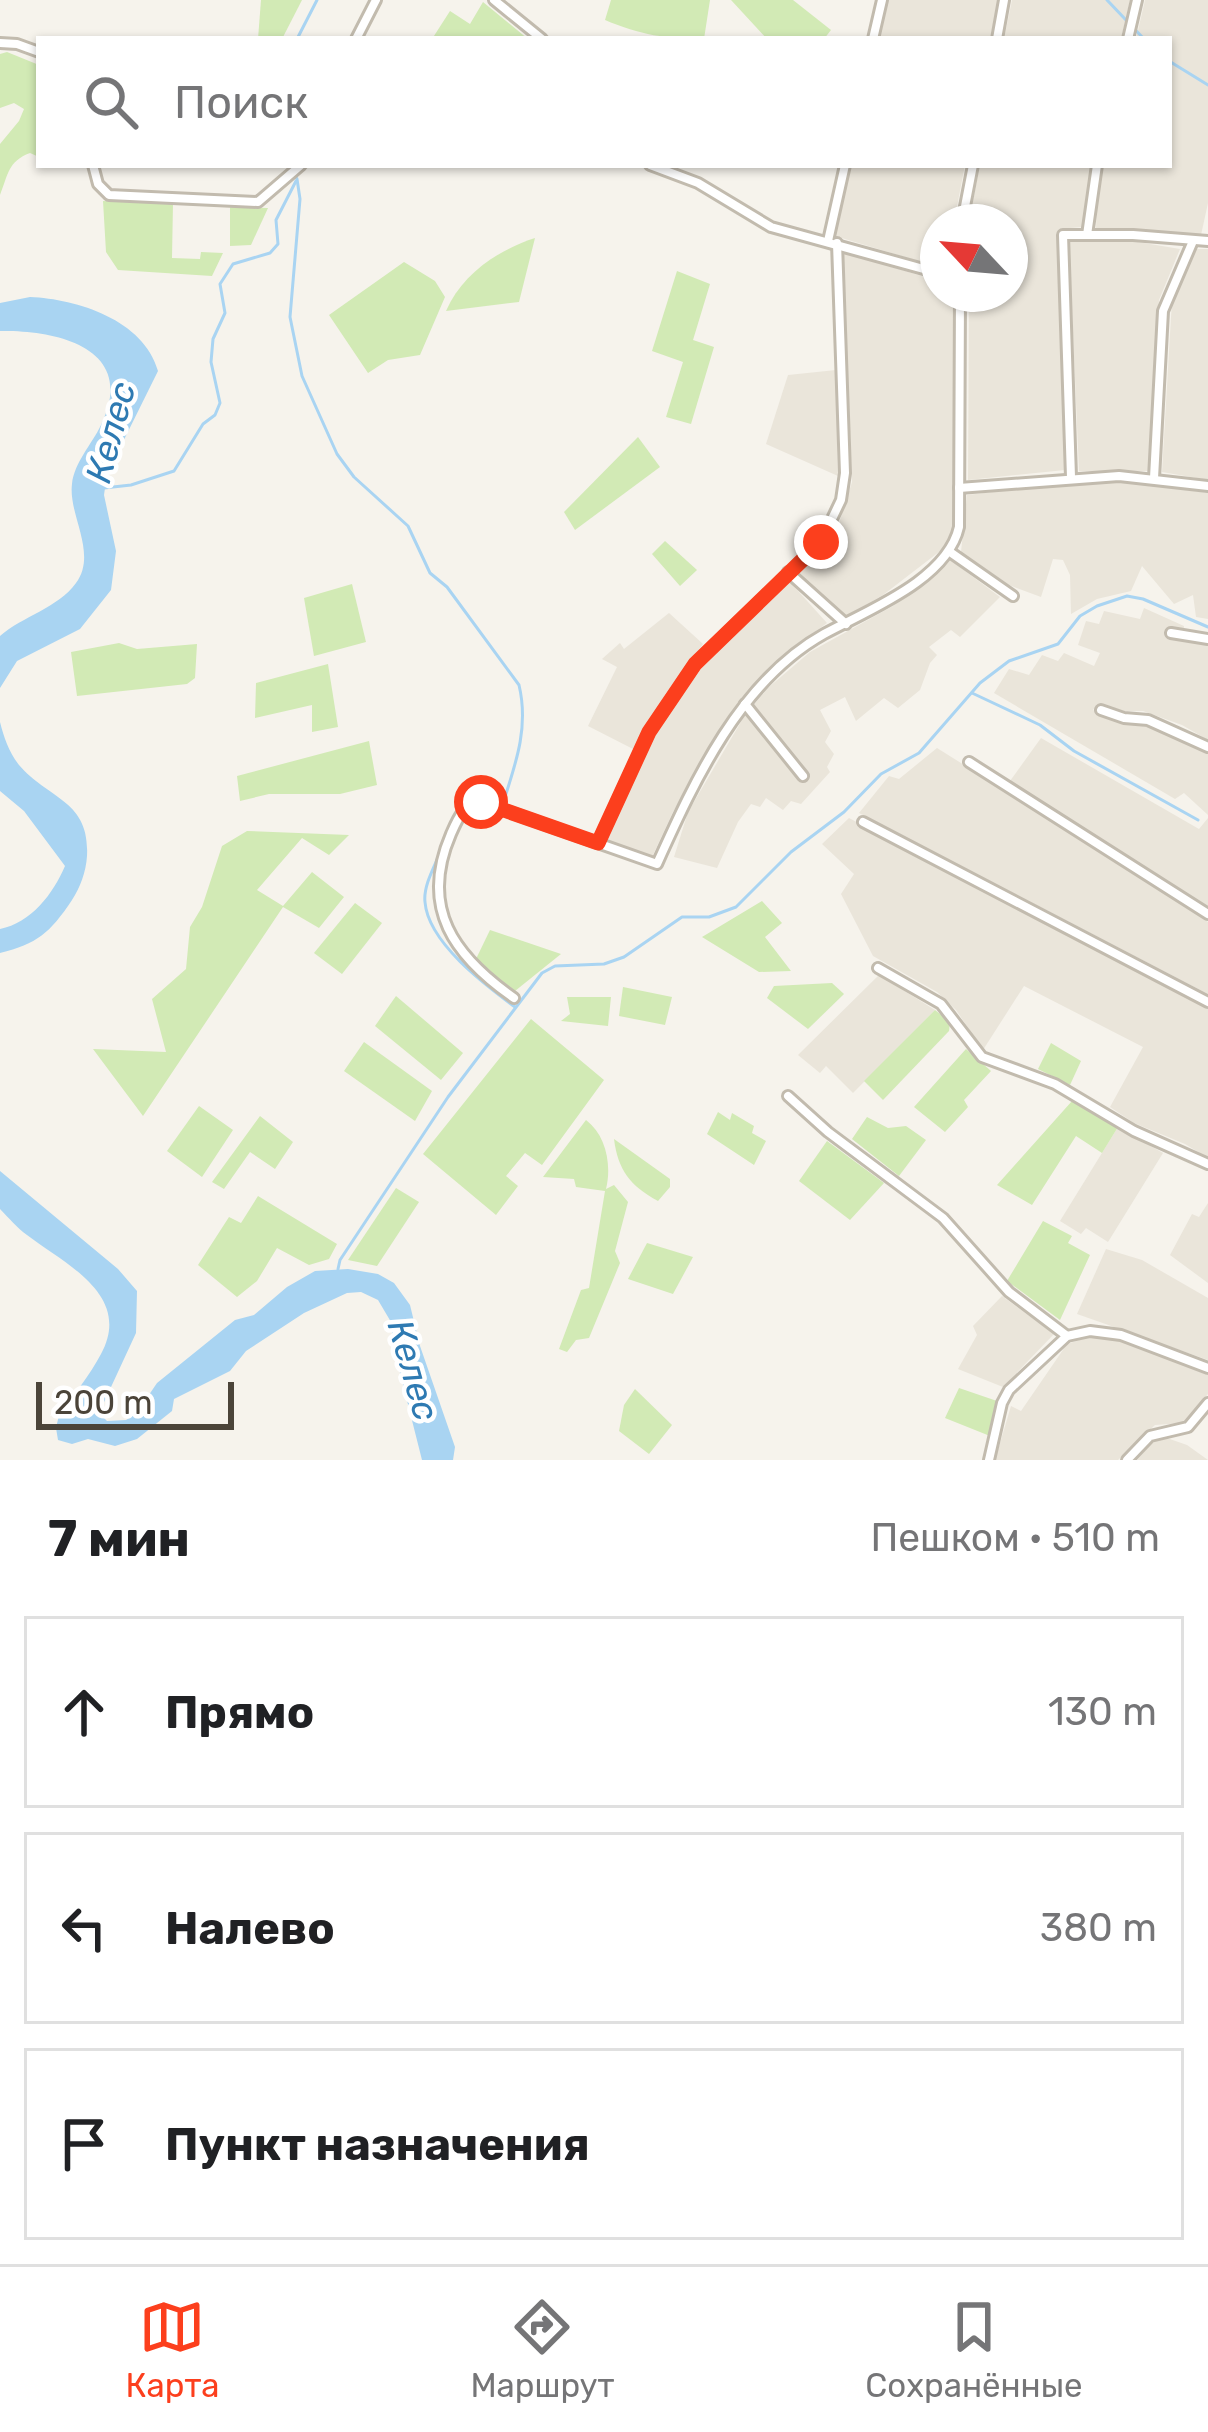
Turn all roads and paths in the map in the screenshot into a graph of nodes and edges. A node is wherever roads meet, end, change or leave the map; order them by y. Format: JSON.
{"nodes":[{"id":1,"x":376,"y":0,"type":"edge"},
{"id":2,"x":494,"y":0,"type":"edge"},
{"id":3,"x":882,"y":0,"type":"edge"},
{"id":4,"x":1004,"y":0,"type":"edge"},
{"id":5,"x":1137,"y":0,"type":"edge"},
{"id":6,"x":358,"y":36,"type":"edge"},
{"id":7,"x":538,"y":36,"type":"edge"},
{"id":8,"x":874,"y":36,"type":"edge"},
{"id":9,"x":998,"y":36,"type":"edge"},
{"id":10,"x":1129,"y":36,"type":"edge"},
{"id":11,"x":0,"y":44,"type":"edge"},
{"id":12,"x":36,"y":51,"type":"edge"},
{"id":13,"x":94,"y":168,"type":"edge"},
{"id":14,"x":298,"y":168,"type":"edge"},
{"id":15,"x":658,"y":168,"type":"edge"},
{"id":16,"x":845,"y":168,"type":"edge"},
{"id":17,"x":972,"y":168,"type":"edge"},
{"id":18,"x":1097,"y":168,"type":"edge"},
{"id":19,"x":965,"y":204,"type":"edge"},
{"id":20,"x":1087,"y":235,"type":"junction"},
{"id":21,"x":1208,"y":238,"type":"edge"},
{"id":22,"x":833,"y":242,"type":"junction"},
{"id":23,"x":1192,"y":242,"type":"junction"},
{"id":24,"x":920,"y":268,"type":"edge"},
{"id":25,"x":960,"y":312,"type":"edge"},
{"id":26,"x":1071,"y":477,"type":"junction"},
{"id":27,"x":1154,"y":478,"type":"junction"},
{"id":28,"x":1208,"y":486,"type":"edge"},
{"id":29,"x":958,"y":488,"type":"junction"},
{"id":30,"x":950,"y":552,"type":"junction"},
{"id":31,"x":788,"y":572,"type":"junction"},
{"id":32,"x":1013,"y":596,"type":"dead end"},
{"id":33,"x":846,"y":624,"type":"junction"},
{"id":34,"x":1171,"y":633,"type":"dead end"},
{"id":35,"x":1208,"y":639,"type":"edge"},
{"id":36,"x":745,"y":704,"type":"junction"},
{"id":37,"x":1101,"y":710,"type":"dead end"},
{"id":38,"x":1208,"y":747,"type":"edge"},
{"id":39,"x":969,"y":763,"type":"dead end"},
{"id":40,"x":803,"y":776,"type":"dead end"},
{"id":41,"x":863,"y":822,"type":"dead end"},
{"id":42,"x":598,"y":843,"type":"junction"},
{"id":43,"x":1208,"y":914,"type":"edge"},
{"id":44,"x":878,"y":968,"type":"dead end"},
{"id":45,"x":514,"y":998,"type":"dead end"},
{"id":46,"x":1208,"y":1002,"type":"edge"},
{"id":47,"x":788,"y":1096,"type":"dead end"},
{"id":48,"x":1208,"y":1164,"type":"edge"},
{"id":49,"x":1067,"y":1336,"type":"junction"},
{"id":50,"x":1208,"y":1368,"type":"edge"},
{"id":51,"x":1208,"y":1403,"type":"edge"},
{"id":52,"x":989,"y":1460,"type":"edge"},
{"id":53,"x":1127,"y":1460,"type":"edge"}],
"edges":[{"from":1,"to":6,"type":"street"},
{"from":2,"to":7,"type":"street"},
{"from":3,"to":8,"type":"street"},
{"from":4,"to":9,"type":"street"},
{"from":5,"to":10,"type":"street"},
{"from":11,"to":12,"type":"street"},
{"from":13,"to":14,"type":"street"},
{"from":15,"to":22,"type":"street"},
{"from":16,"to":22,"type":"street"},
{"from":17,"to":19,"type":"street"},
{"from":18,"to":20,"type":"street"},
{"from":20,"to":23,"type":"street"},
{"from":20,"to":26,"type":"street"},
{"from":21,"to":23,"type":"street"},
{"from":22,"to":24,"type":"street"},
{"from":22,"to":31,"type":"street"},
{"from":23,"to":27,"type":"street"},
{"from":25,"to":29,"type":"street"},
{"from":26,"to":27,"type":"street"},
{"from":26,"to":29,"type":"street"},
{"from":27,"to":28,"type":"street"},
{"from":29,"to":30,"type":"street"},
{"from":30,"to":32,"type":"street"},
{"from":30,"to":33,"type":"street"},
{"from":31,"to":33,"type":"street"},
{"from":31,"to":42,"type":"street"},
{"from":33,"to":36,"type":"street"},
{"from":34,"to":35,"type":"street"},
{"from":36,"to":40,"type":"street"},
{"from":36,"to":42,"type":"street"},
{"from":37,"to":38,"type":"street"},
{"from":39,"to":43,"type":"street"},
{"from":41,"to":46,"type":"street"},
{"from":42,"to":45,"type":"street"},
{"from":44,"to":48,"type":"street"},
{"from":47,"to":49,"type":"street"},
{"from":49,"to":50,"type":"street"},
{"from":49,"to":52,"type":"street"},
{"from":51,"to":53,"type":"street"}]}
